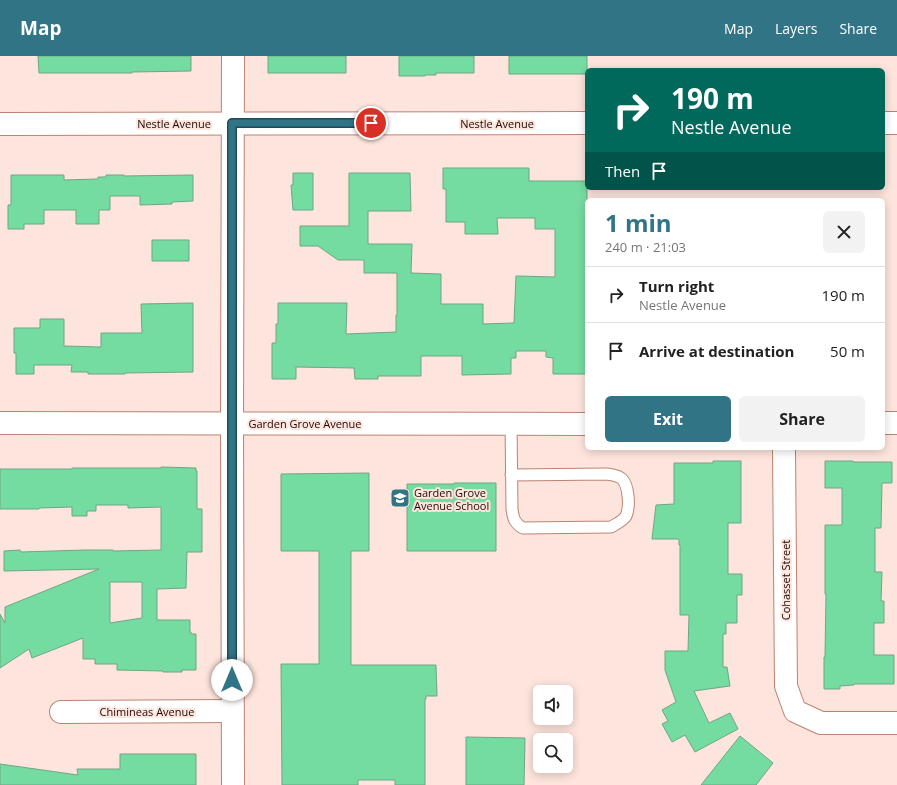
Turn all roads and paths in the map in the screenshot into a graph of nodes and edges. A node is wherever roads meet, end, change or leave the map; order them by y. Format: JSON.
{"nodes":[{"id":1,"x":233,"y":56,"type":"edge"},
{"id":2,"x":885,"y":122,"type":"edge"},
{"id":3,"x":897,"y":122,"type":"edge"},
{"id":4,"x":232,"y":123,"type":"junction"},
{"id":5,"x":585,"y":123,"type":"edge"},
{"id":6,"x":0,"y":124,"type":"edge"},
{"id":7,"x":0,"y":423,"type":"edge"},
{"id":8,"x":232,"y":423,"type":"junction"},
{"id":9,"x":897,"y":423,"type":"edge"},
{"id":10,"x":511,"y":424,"type":"junction"},
{"id":11,"x":585,"y":424,"type":"edge"},
{"id":12,"x":885,"y":424,"type":"edge"},
{"id":13,"x":784,"y":450,"type":"edge"},
{"id":14,"x":511,"y":475,"type":"junction"},
{"id":15,"x":232,"y":711,"type":"junction"},
{"id":16,"x":61,"y":712,"type":"dead end"},
{"id":17,"x":897,"y":722,"type":"edge"},
{"id":18,"x":233,"y":785,"type":"edge"}],
"edges":[{"from":1,"to":4,"type":"street"},
{"from":2,"to":3,"type":"street"},
{"from":4,"to":5,"type":"street","name":"Nestle Avenue"},
{"from":4,"to":6,"type":"street","name":"Nestle Avenue"},
{"from":4,"to":8,"type":"street"},
{"from":7,"to":8,"type":"street","name":"Garden Grove Avenue"},
{"from":8,"to":10,"type":"street","name":"Garden Grove Avenue"},
{"from":8,"to":15,"type":"street"},
{"from":9,"to":12,"type":"street"},
{"from":10,"to":11,"type":"street","name":"Garden Grove Avenue"},
{"from":10,"to":14,"type":"lane"},
{"from":13,"to":17,"type":"street","name":"Cohasset Street"},
{"from":14,"to":14,"type":"lane"},
{"from":15,"to":16,"type":"street","name":"Chimineas Avenue"},
{"from":15,"to":18,"type":"street"}]}
